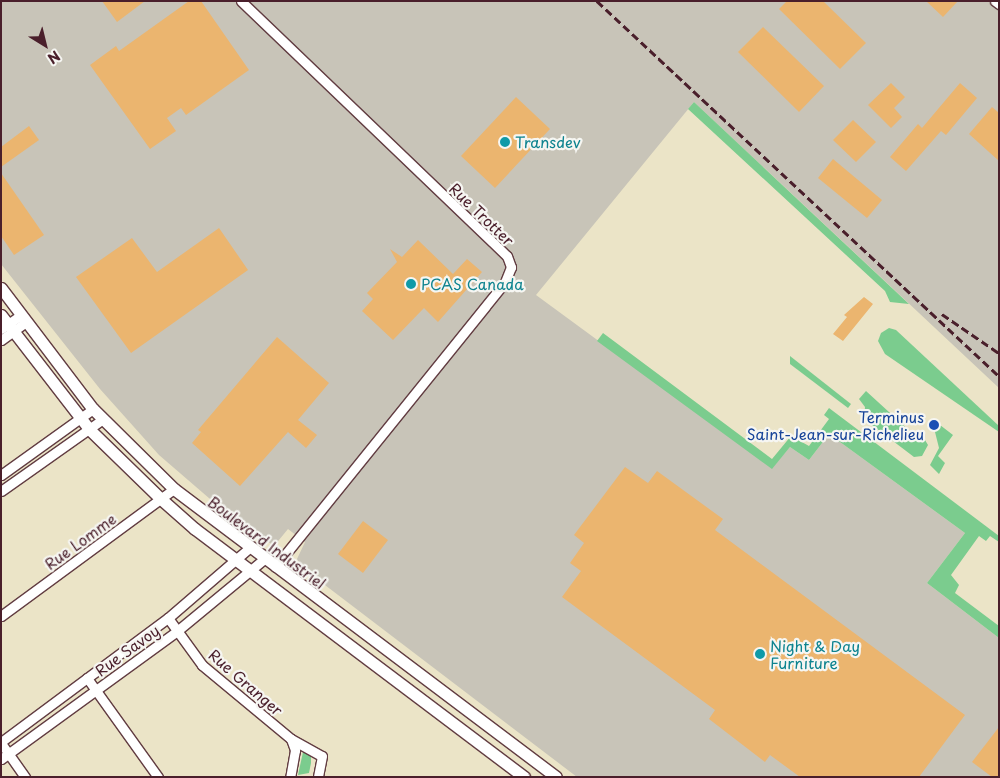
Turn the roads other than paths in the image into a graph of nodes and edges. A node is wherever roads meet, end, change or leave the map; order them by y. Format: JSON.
{"nodes":[{"id":1,"x":241,"y":1,"type":"edge"},
{"id":2,"x":995,"y":1,"type":"edge"},
{"id":3,"x":999,"y":4,"type":"edge"},
{"id":4,"x":1,"y":288,"type":"edge"},
{"id":5,"x":1,"y":315,"type":"edge"},
{"id":6,"x":23,"y":318,"type":"junction"},
{"id":7,"x":8,"y":328,"type":"edge"},
{"id":8,"x":1,"y":340,"type":"edge"},
{"id":9,"x":93,"y":409,"type":"junction"},
{"id":10,"x":80,"y":418,"type":"junction"},
{"id":11,"x":102,"y":419,"type":"junction"},
{"id":12,"x":89,"y":429,"type":"junction"},
{"id":13,"x":1,"y":475,"type":"edge"},
{"id":14,"x":174,"y":489,"type":"junction"},
{"id":15,"x":1,"y":491,"type":"edge"},
{"id":16,"x":161,"y":499,"type":"junction"},
{"id":17,"x":249,"y":548,"type":"junction"},
{"id":18,"x":264,"y":559,"type":"junction"},
{"id":19,"x":238,"y":560,"type":"junction"},
{"id":20,"x":275,"y":567,"type":"junction"},
{"id":21,"x":252,"y":572,"type":"junction"},
{"id":22,"x":1,"y":616,"type":"edge"},
{"id":23,"x":168,"y":618,"type":"junction"},
{"id":24,"x":177,"y":631,"type":"junction"},
{"id":25,"x":87,"y":678,"type":"junction"},
{"id":26,"x":95,"y":690,"type":"junction"},
{"id":27,"x":291,"y":739,"type":"junction"},
{"id":28,"x":1,"y":742,"type":"edge"},
{"id":29,"x":5,"y":756,"type":"edge"},
{"id":30,"x":25,"y":777,"type":"edge"},
{"id":31,"x":158,"y":777,"type":"edge"},
{"id":32,"x":290,"y":777,"type":"edge"},
{"id":33,"x":318,"y":777,"type":"edge"},
{"id":34,"x":524,"y":777,"type":"edge"},
{"id":35,"x":556,"y":777,"type":"edge"}],
"edges":[{"from":1,"to":20,"type":"street","name":"Rue Trotter"},
{"from":2,"to":3,"type":"street"},
{"from":4,"to":6,"type":"street","name":"Boulevard Industriel"},
{"from":5,"to":7,"type":"street"},
{"from":6,"to":7,"type":"street"},
{"from":6,"to":9,"type":"street","name":"Boulevard Industriel"},
{"from":7,"to":8,"type":"street"},
{"from":7,"to":10,"type":"street"},
{"from":9,"to":10,"type":"street"},
{"from":9,"to":11,"type":"street","name":"Boulevard Industriel"},
{"from":10,"to":12,"type":"street"},
{"from":10,"to":13,"type":"street"},
{"from":11,"to":12,"type":"street"},
{"from":11,"to":14,"type":"street","name":"Boulevard Industriel"},
{"from":12,"to":15,"type":"street"},
{"from":12,"to":16,"type":"street"},
{"from":14,"to":16,"type":"street","name":"Rue Lomme"},
{"from":14,"to":17,"type":"street","name":"Boulevard Industriel"},
{"from":16,"to":19,"type":"street"},
{"from":16,"to":22,"type":"street","name":"Rue Lomme"},
{"from":17,"to":18,"type":"street","name":"Boulevard Industriel"},
{"from":17,"to":19,"type":"street","name":"Rue Savoy"},
{"from":18,"to":20,"type":"street","name":"Boulevard Industriel"},
{"from":18,"to":21,"type":"street","name":"Rue Savoy"},
{"from":19,"to":21,"type":"street"},
{"from":19,"to":23,"type":"street","name":"Rue Savoy"},
{"from":20,"to":35,"type":"street","name":"Boulevard Industriel"},
{"from":21,"to":24,"type":"street","name":"Rue Savoy"},
{"from":21,"to":34,"type":"street"},
{"from":23,"to":24,"type":"street","name":"Rue Granger"},
{"from":23,"to":25,"type":"street","name":"Rue Savoy"},
{"from":24,"to":26,"type":"street","name":"Rue Savoy"},
{"from":24,"to":27,"type":"street","name":"Rue Granger"},
{"from":25,"to":26,"type":"street"},
{"from":25,"to":28,"type":"street","name":"Rue Savoy"},
{"from":26,"to":29,"type":"street","name":"Rue Savoy"},
{"from":26,"to":31,"type":"street"},
{"from":27,"to":32,"type":"street"},
{"from":27,"to":33,"type":"street","name":"Rue Granger"},
{"from":28,"to":29,"type":"street"},
{"from":29,"to":30,"type":"street"}]}
